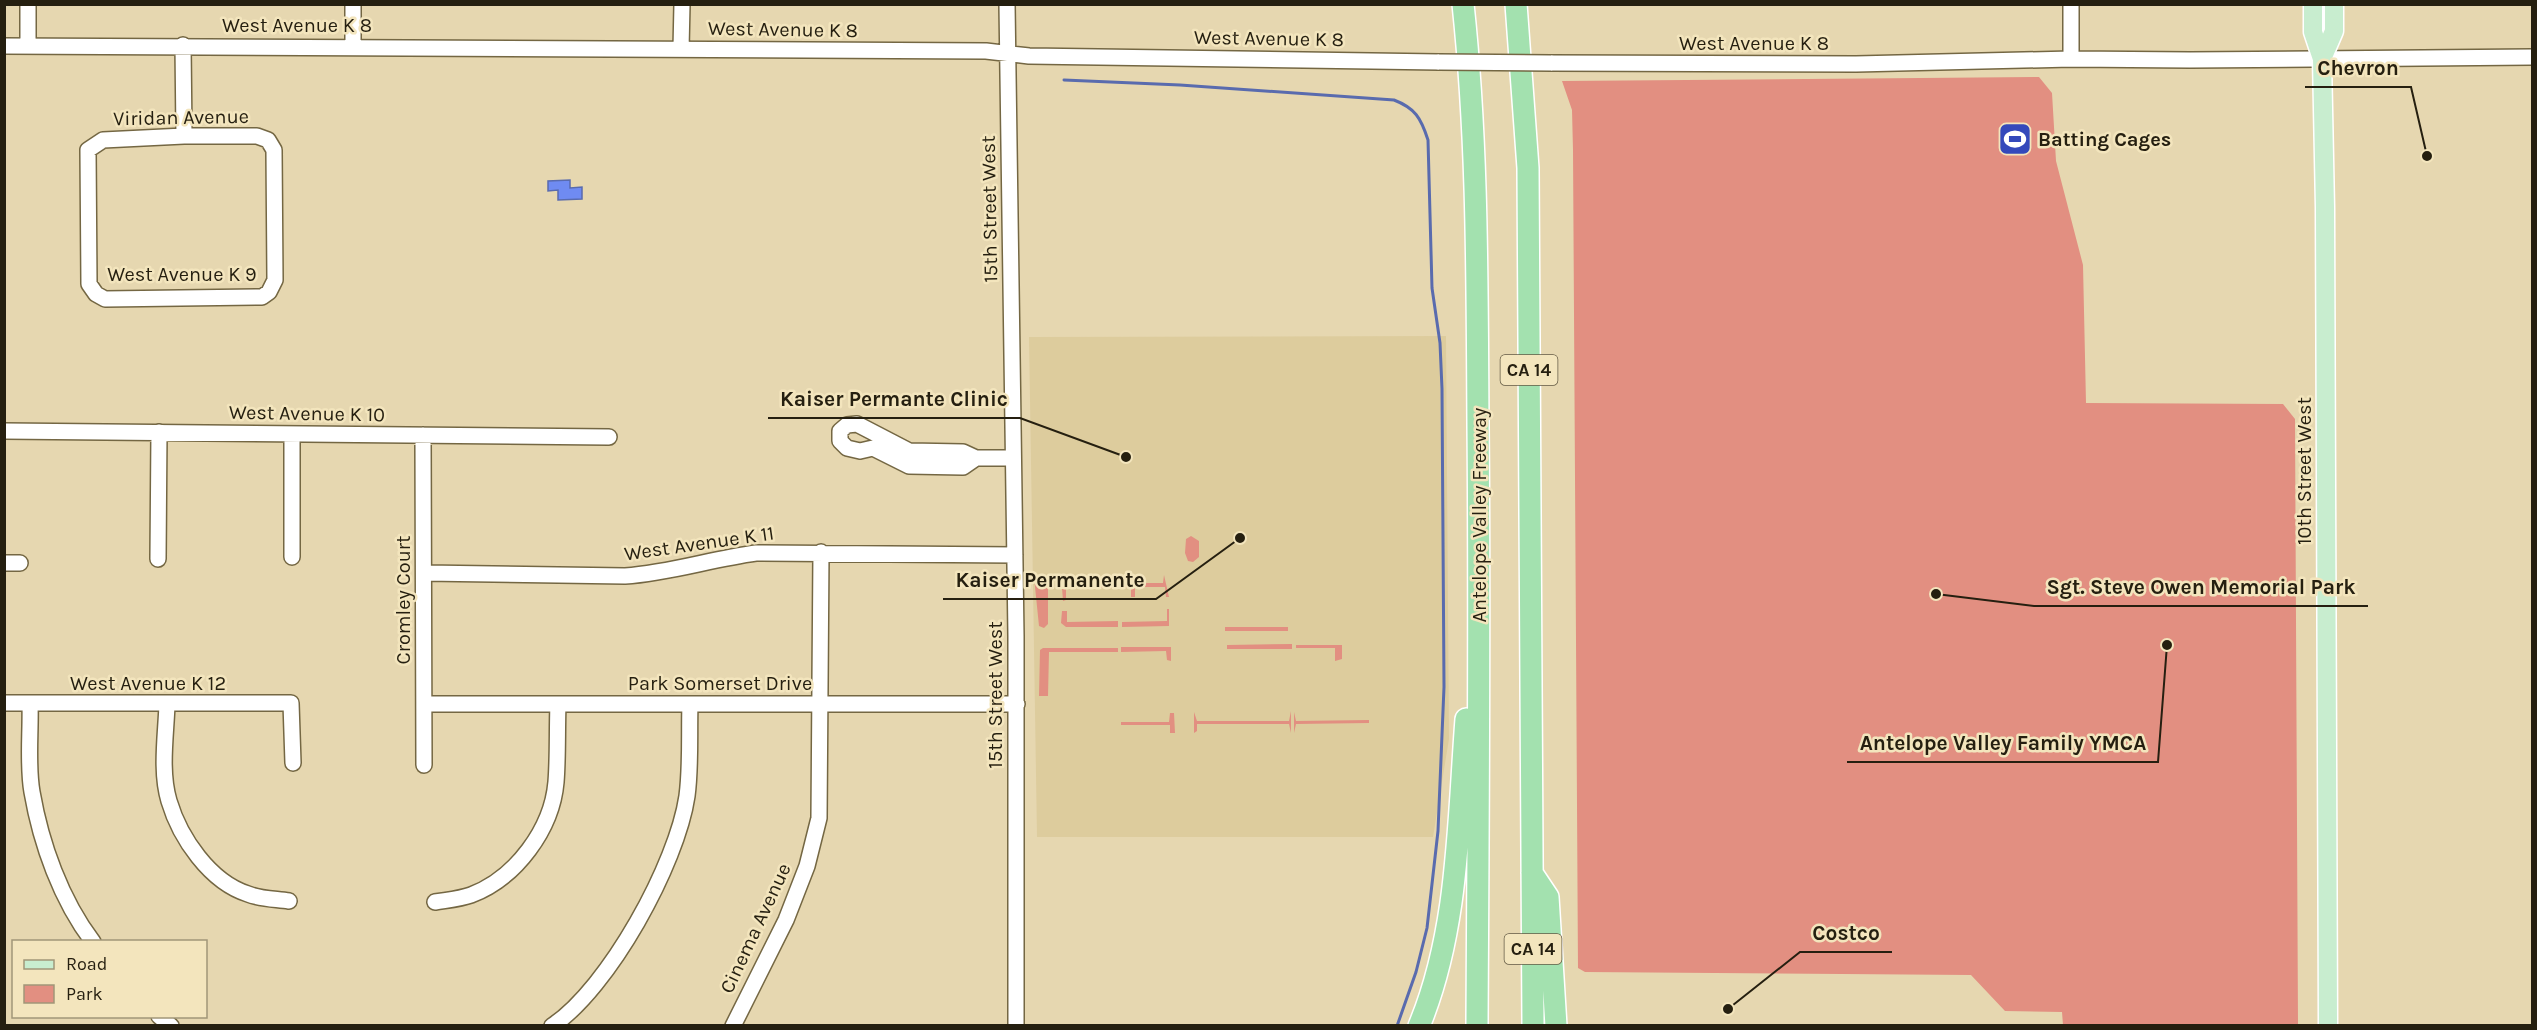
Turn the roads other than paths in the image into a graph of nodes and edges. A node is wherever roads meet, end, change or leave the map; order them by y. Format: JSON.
{"nodes":[{"id":1,"x":28,"y":4,"type":"edge"},
{"id":2,"x":352,"y":4,"type":"edge"},
{"id":3,"x":682,"y":4,"type":"edge"},
{"id":4,"x":1007,"y":4,"type":"edge"},
{"id":5,"x":1463,"y":4,"type":"edge"},
{"id":6,"x":1516,"y":4,"type":"edge"},
{"id":7,"x":2071,"y":4,"type":"edge"},
{"id":8,"x":2313,"y":4,"type":"edge"},
{"id":9,"x":2334,"y":4,"type":"edge"},
{"id":10,"x":183,"y":45,"type":"junction"},
{"id":11,"x":4,"y":46,"type":"edge"},
{"id":12,"x":28,"y":46,"type":"junction"},
{"id":13,"x":353,"y":46,"type":"junction"},
{"id":14,"x":681,"y":49,"type":"junction"},
{"id":15,"x":1008,"y":53,"type":"junction"},
{"id":16,"x":2532,"y":57,"type":"edge"},
{"id":17,"x":2071,"y":59,"type":"junction"},
{"id":18,"x":2322,"y":59,"type":"junction"},
{"id":19,"x":184,"y":136,"type":"junction"},
{"id":20,"x":269,"y":292,"type":"joint"},
{"id":21,"x":96,"y":294,"type":"joint"},
{"id":22,"x":4,"y":430,"type":"edge"},
{"id":23,"x":159,"y":432,"type":"junction"},
{"id":24,"x":877,"y":433,"type":"junction"},
{"id":25,"x":292,"y":434,"type":"junction"},
{"id":26,"x":423,"y":435,"type":"junction"},
{"id":27,"x":609,"y":437,"type":"dead end"},
{"id":28,"x":873,"y":448,"type":"junction"},
{"id":29,"x":976,"y":458,"type":"junction"},
{"id":30,"x":1014,"y":458,"type":"junction"},
{"id":31,"x":821,"y":552,"type":"junction"},
{"id":32,"x":1015,"y":555,"type":"junction"},
{"id":33,"x":292,"y":557,"type":"dead end"},
{"id":34,"x":158,"y":560,"type":"dead end"},
{"id":35,"x":424,"y":573,"type":"junction"},
{"id":36,"x":1480,"y":635,"type":"junction"},
{"id":37,"x":4,"y":703,"type":"edge"},
{"id":38,"x":30,"y":704,"type":"junction"},
{"id":39,"x":167,"y":704,"type":"junction"},
{"id":40,"x":424,"y":704,"type":"junction"},
{"id":41,"x":558,"y":704,"type":"junction"},
{"id":42,"x":690,"y":704,"type":"junction"},
{"id":43,"x":821,"y":704,"type":"junction"},
{"id":44,"x":1017,"y":704,"type":"junction"},
{"id":45,"x":293,"y":763,"type":"dead end"},
{"id":46,"x":424,"y":765,"type":"dead end"},
{"id":47,"x":1532,"y":873,"type":"junction"},
{"id":48,"x":289,"y":901,"type":"dead end"},
{"id":49,"x":435,"y":902,"type":"dead end"},
{"id":50,"x":91,"y":940,"type":"edge"},
{"id":51,"x":552,"y":1026,"type":"edge"},
{"id":52,"x":733,"y":1026,"type":"edge"},
{"id":53,"x":1016,"y":1026,"type":"edge"},
{"id":54,"x":1419,"y":1026,"type":"edge"},
{"id":55,"x":1477,"y":1026,"type":"edge"},
{"id":56,"x":1533,"y":1026,"type":"edge"},
{"id":57,"x":1556,"y":1026,"type":"edge"},
{"id":58,"x":2328,"y":1026,"type":"edge"}],
"edges":[{"from":1,"to":12,"type":"street"},
{"from":2,"to":13,"type":"street"},
{"from":3,"to":14,"type":"street"},
{"from":4,"to":15,"type":"street","name":"15th Street West"},
{"from":5,"to":36,"type":"highway","name":"Antelope Valley Freeway","number":"CA 14"},
{"from":6,"to":47,"type":"highway","number":"CA 14"},
{"from":7,"to":17,"type":"street"},
{"from":8,"to":18,"type":"main road","name":"10th Street West"},
{"from":9,"to":18,"type":"main road","name":"10th Street West"},
{"from":10,"to":12,"type":"street","name":"West Avenue K 8"},
{"from":10,"to":13,"type":"street","name":"West Avenue K 8"},
{"from":10,"to":19,"type":"street"},
{"from":11,"to":12,"type":"street","name":"West Avenue K 8"},
{"from":13,"to":14,"type":"street","name":"West Avenue K 8"},
{"from":14,"to":15,"type":"street","name":"West Avenue K 8"},
{"from":15,"to":17,"type":"street","name":"West Avenue K 8","bridge":true},
{"from":15,"to":30,"type":"street","name":"15th Street West"},
{"from":16,"to":18,"type":"street","name":"West Avenue K 8"},
{"from":17,"to":18,"type":"street","name":"West Avenue K 8"},
{"from":18,"to":58,"type":"main road","name":"10th Street West"},
{"from":19,"to":20,"type":"street","name":"Viridan Avenue"},
{"from":19,"to":21,"type":"street","name":"Viridan Avenue"},
{"from":20,"to":21,"type":"street","name":"West Avenue K 9"},
{"from":22,"to":23,"type":"street","name":"West Avenue K 10"},
{"from":23,"to":25,"type":"street","name":"West Avenue K 10"},
{"from":23,"to":34,"type":"street"},
{"from":24,"to":28,"type":"street"},
{"from":24,"to":28,"type":"street"},
{"from":24,"to":29,"type":"street"},
{"from":25,"to":26,"type":"street","name":"West Avenue K 10"},
{"from":25,"to":33,"type":"street"},
{"from":26,"to":27,"type":"street","name":"West Avenue K 10"},
{"from":26,"to":35,"type":"street","name":"Cromley Court"},
{"from":28,"to":29,"type":"street"},
{"from":29,"to":30,"type":"street"},
{"from":30,"to":32,"type":"street","name":"15th Street West"},
{"from":31,"to":32,"type":"street","name":"West Avenue K 11"},
{"from":31,"to":35,"type":"street","name":"West Avenue K 11"},
{"from":31,"to":43,"type":"street","name":"Cinema Avenue"},
{"from":32,"to":44,"type":"street","name":"15th Street West"},
{"from":35,"to":40,"type":"street","name":"Cromley Court"},
{"from":36,"to":54,"type":"highway"},
{"from":36,"to":55,"type":"highway","name":"Antelope Valley Freeway","number":"CA 14"},
{"from":37,"to":38,"type":"street","name":"West Avenue K 12"},
{"from":38,"to":39,"type":"street","name":"West Avenue K 12"},
{"from":38,"to":50,"type":"street"},
{"from":39,"to":45,"type":"street","name":"West Avenue K 12"},
{"from":39,"to":48,"type":"street"},
{"from":40,"to":41,"type":"street","name":"Park Somerset Drive"},
{"from":40,"to":46,"type":"street","name":"Cromley Court"},
{"from":41,"to":42,"type":"street","name":"Park Somerset Drive"},
{"from":41,"to":49,"type":"street"},
{"from":42,"to":43,"type":"street","name":"Park Somerset Drive"},
{"from":42,"to":51,"type":"street"},
{"from":43,"to":44,"type":"street","name":"Park Somerset Drive"},
{"from":43,"to":52,"type":"street","name":"Cinema Avenue"},
{"from":44,"to":53,"type":"street","name":"15th Street West"},
{"from":47,"to":56,"type":"highway","number":"CA 14"},
{"from":47,"to":57,"type":"highway"}]}
